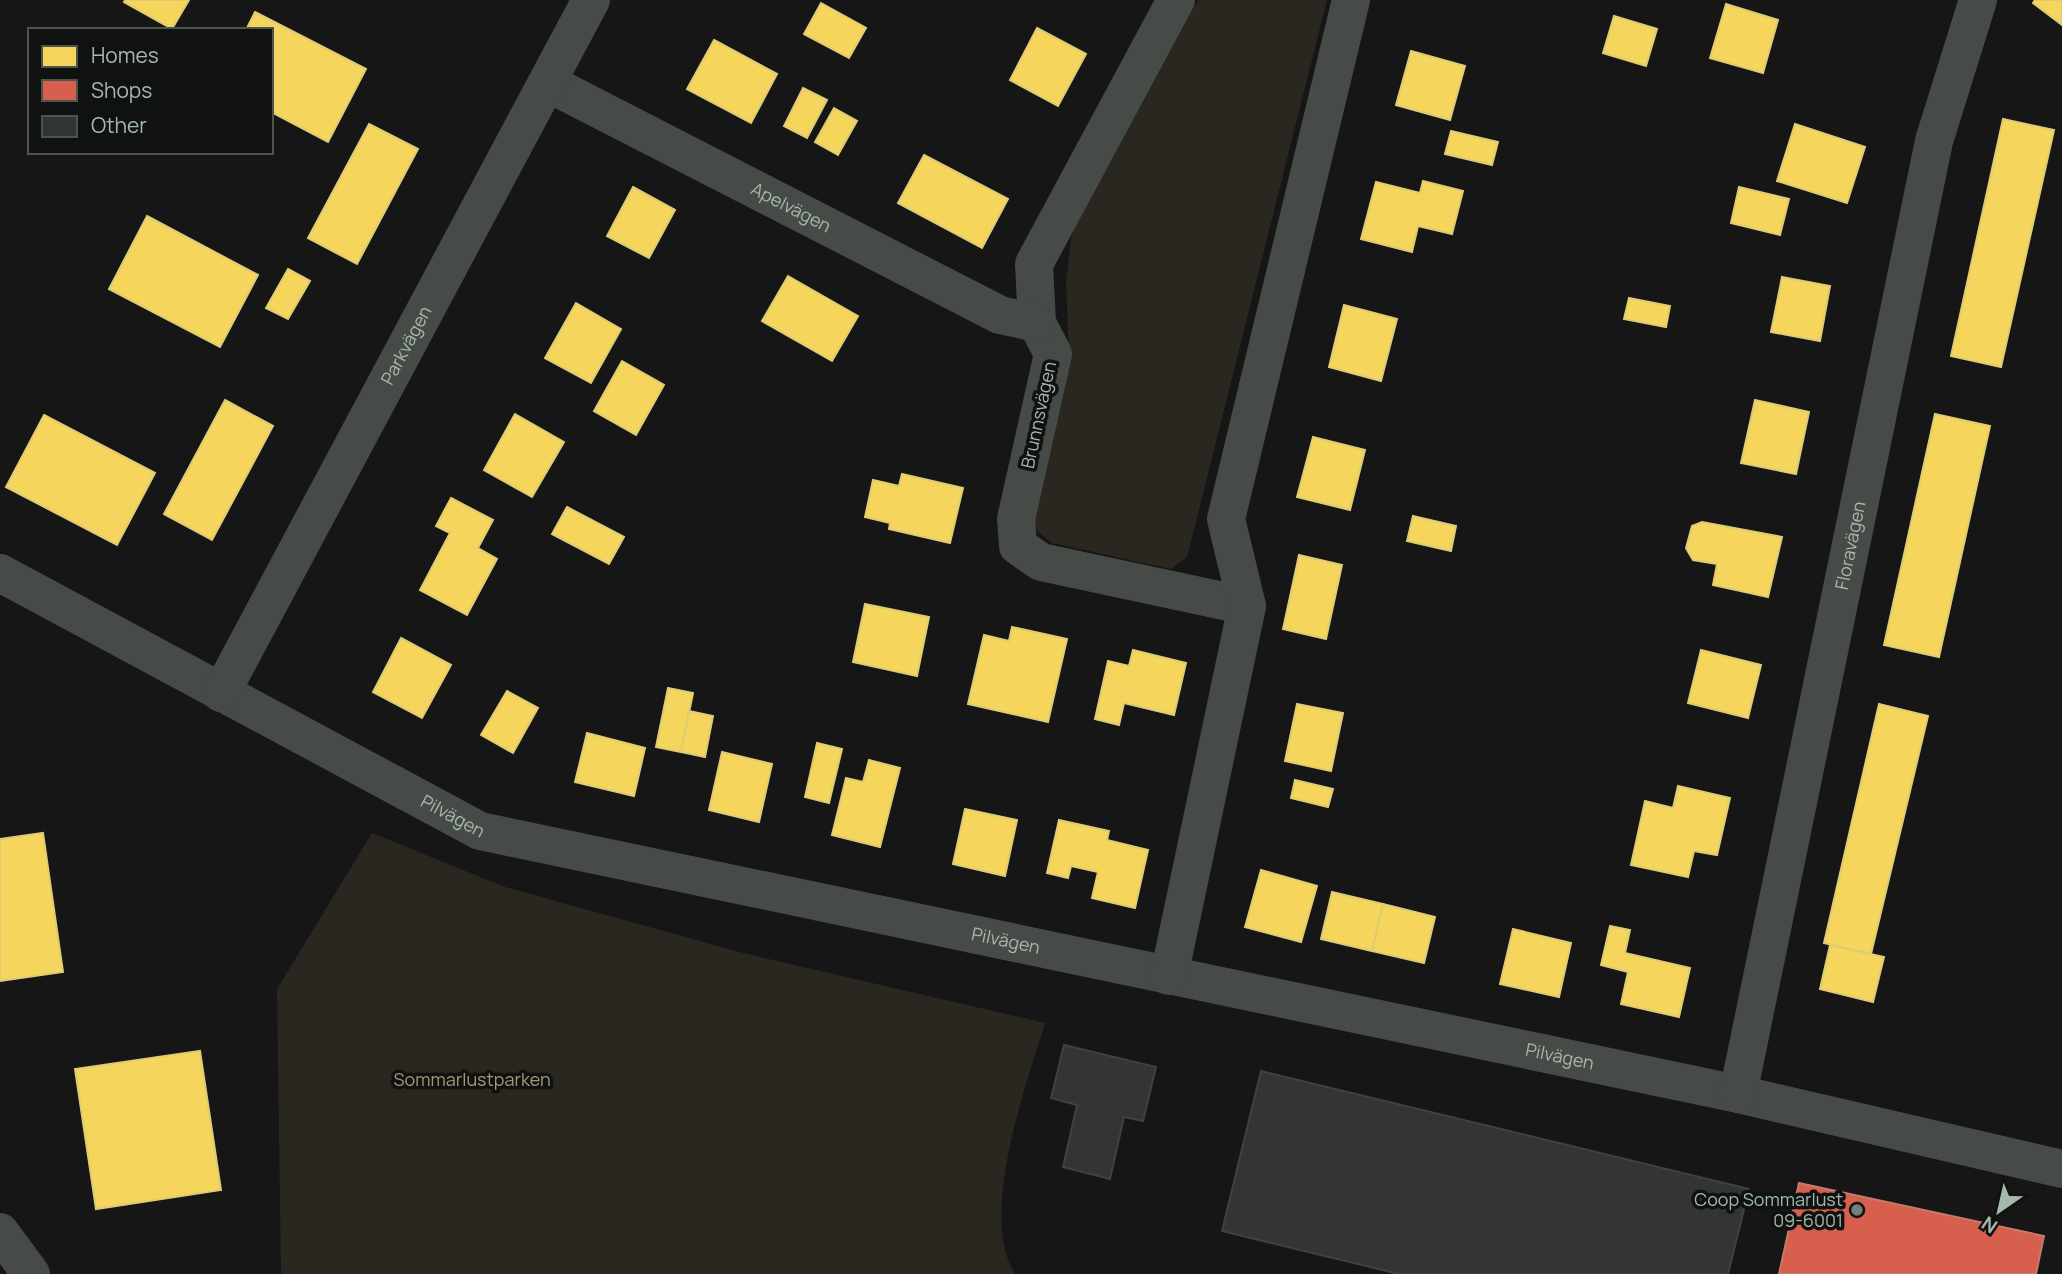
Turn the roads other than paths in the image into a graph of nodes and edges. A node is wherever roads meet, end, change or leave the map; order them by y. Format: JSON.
{"nodes":[{"id":1,"x":591,"y":0,"type":"edge"},
{"id":2,"x":1176,"y":0,"type":"edge"},
{"id":3,"x":1351,"y":0,"type":"edge"},
{"id":4,"x":1972,"y":2,"type":"edge"},
{"id":5,"x":548,"y":83,"type":"junction"},
{"id":6,"x":1037,"y":323,"type":"junction"},
{"id":7,"x":0,"y":573,"type":"edge"},
{"id":8,"x":1247,"y":606,"type":"junction"},
{"id":9,"x":221,"y":693,"type":"junction"},
{"id":10,"x":1169,"y":976,"type":"junction"},
{"id":11,"x":1738,"y":1094,"type":"junction"},
{"id":12,"x":2062,"y":1169,"type":"edge"},
{"id":13,"x":0,"y":1232,"type":"edge"},
{"id":14,"x":30,"y":1274,"type":"edge"}],
"edges":[{"from":1,"to":5,"type":"street","name":"Parkvägen"},
{"from":2,"to":6,"type":"street","name":"Brunnsvägen"},
{"from":3,"to":8,"type":"street"},
{"from":4,"to":11,"type":"street","name":"Floravägen"},
{"from":5,"to":6,"type":"street","name":"Apelvägen"},
{"from":5,"to":9,"type":"street","name":"Parkvägen"},
{"from":6,"to":8,"type":"street","name":"Brunnsvägen"},
{"from":7,"to":9,"type":"street","name":"Pilvägen"},
{"from":8,"to":10,"type":"street"},
{"from":9,"to":10,"type":"street","name":"Pilvägen"},
{"from":10,"to":11,"type":"street","name":"Pilvägen"},
{"from":11,"to":12,"type":"street","name":"Pilvägen"},
{"from":13,"to":14,"type":"street"}]}
